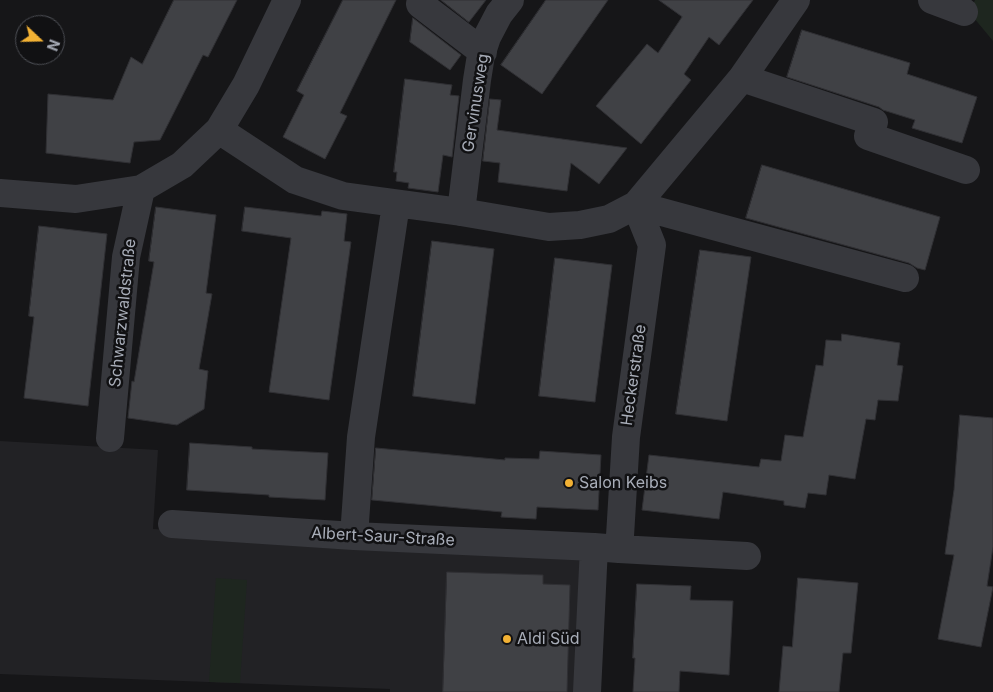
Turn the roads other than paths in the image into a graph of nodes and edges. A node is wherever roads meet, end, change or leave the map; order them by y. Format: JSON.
{"nodes":[{"id":1,"x":287,"y":0,"type":"edge"},
{"id":2,"x":510,"y":0,"type":"edge"},
{"id":3,"x":796,"y":0,"type":"edge"},
{"id":4,"x":932,"y":0,"type":"edge"},
{"id":5,"x":420,"y":4,"type":"dead end"},
{"id":6,"x":964,"y":12,"type":"dead end"},
{"id":7,"x":483,"y":52,"type":"junction"},
{"id":8,"x":742,"y":78,"type":"junction"},
{"id":9,"x":219,"y":130,"type":"junction"},
{"id":10,"x":966,"y":170,"type":"dead end"},
{"id":11,"x":141,"y":188,"type":"junction"},
{"id":12,"x":0,"y":192,"type":"edge"},
{"id":13,"x":396,"y":204,"type":"junction"},
{"id":14,"x":636,"y":205,"type":"junction"},
{"id":15,"x":461,"y":212,"type":"junction"},
{"id":16,"x":905,"y":278,"type":"dead end"},
{"id":17,"x":110,"y":438,"type":"dead end"},
{"id":18,"x":172,"y":524,"type":"dead end"},
{"id":19,"x":354,"y":536,"type":"junction"},
{"id":20,"x":606,"y":548,"type":"junction"},
{"id":21,"x":747,"y":556,"type":"dead end"},
{"id":22,"x":587,"y":692,"type":"edge"}],
"edges":[{"from":1,"to":9,"type":"street"},
{"from":2,"to":7,"type":"street","name":"Gervinusweg"},
{"from":3,"to":8,"type":"street"},
{"from":4,"to":6,"type":"street"},
{"from":5,"to":7,"type":"street"},
{"from":7,"to":15,"type":"street","name":"Gervinusweg"},
{"from":8,"to":10,"type":"street"},
{"from":8,"to":14,"type":"street"},
{"from":9,"to":11,"type":"street"},
{"from":9,"to":13,"type":"street"},
{"from":11,"to":12,"type":"street"},
{"from":11,"to":17,"type":"street","name":"Schwarzwaldstraße"},
{"from":13,"to":15,"type":"street"},
{"from":13,"to":19,"type":"street"},
{"from":14,"to":15,"type":"street"},
{"from":14,"to":16,"type":"street"},
{"from":14,"to":20,"type":"street","name":"Heckerstraße"},
{"from":18,"to":19,"type":"street","name":"Albert-Saur-Straße"},
{"from":19,"to":20,"type":"street","name":"Albert-Saur-Straße"},
{"from":20,"to":21,"type":"street","name":"Albert-Saur-Straße"},
{"from":20,"to":22,"type":"street"}]}
